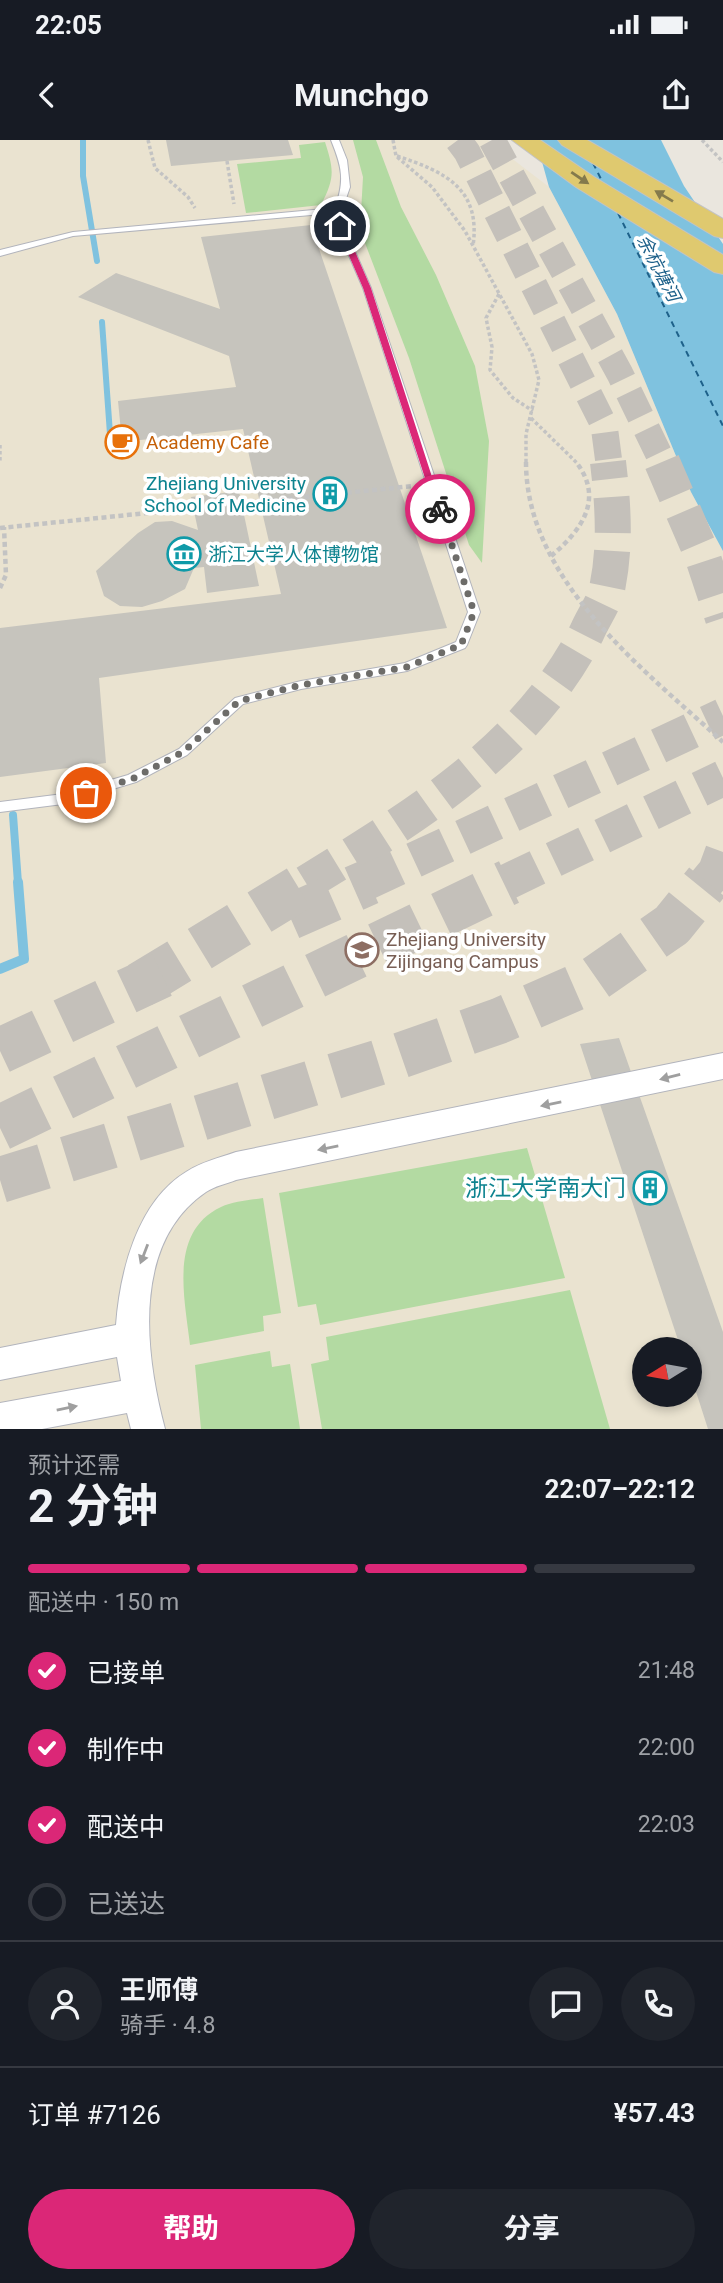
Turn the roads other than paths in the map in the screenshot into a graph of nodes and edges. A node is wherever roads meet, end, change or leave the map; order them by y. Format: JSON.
{"nodes":[{"id":1,"x":335,"y":140,"type":"edge"},
{"id":2,"x":524,"y":140,"type":"edge"},
{"id":3,"x":570,"y":140,"type":"edge"},
{"id":4,"x":338,"y":210,"type":"junction"},
{"id":5,"x":116,"y":229,"type":"joint"},
{"id":6,"x":723,"y":230,"type":"edge"},
{"id":7,"x":0,"y":253,"type":"edge"},
{"id":8,"x":723,"y":266,"type":"edge"},
{"id":9,"x":0,"y":807,"type":"edge"},
{"id":10,"x":723,"y":1066,"type":"edge"},
{"id":11,"x":132,"y":1338,"type":"junction"},
{"id":12,"x":0,"y":1364,"type":"edge"},
{"id":13,"x":137,"y":1395,"type":"junction"},
{"id":14,"x":0,"y":1420,"type":"edge"},
{"id":15,"x":148,"y":1429,"type":"edge"}],
"edges":[{"from":1,"to":4,"type":"lane"},
{"from":2,"to":8,"type":"main road","one_way":true},
{"from":6,"to":3,"type":"main road","one_way":true},
{"from":4,"to":5,"type":"lane"},
{"from":4,"to":9,"type":"lane"},
{"from":5,"to":7,"type":"lane"},
{"from":10,"to":11,"type":"street","one_way":true},
{"from":11,"to":12,"type":"street"},
{"from":11,"to":13,"type":"street"},
{"from":14,"to":13,"type":"street","one_way":true},
{"from":13,"to":15,"type":"street"}]}
